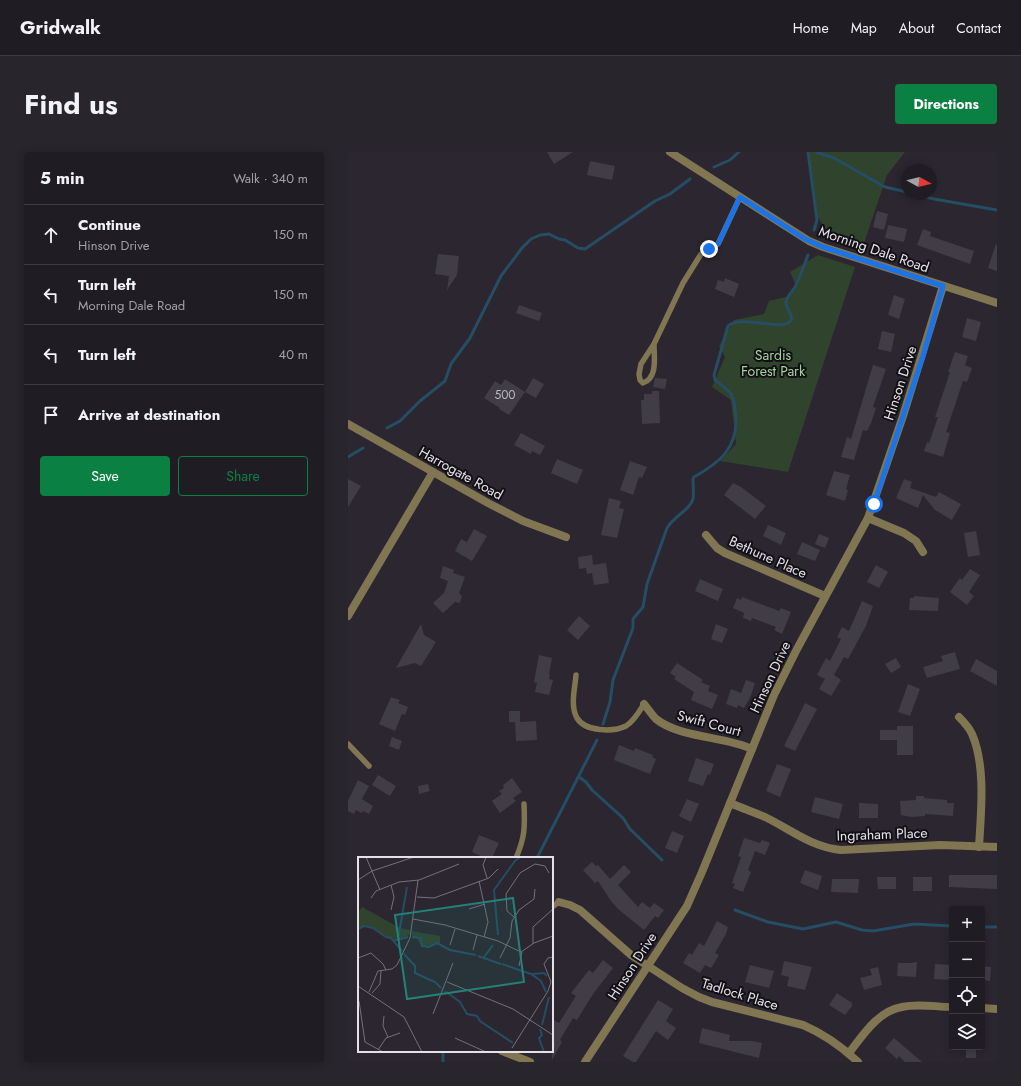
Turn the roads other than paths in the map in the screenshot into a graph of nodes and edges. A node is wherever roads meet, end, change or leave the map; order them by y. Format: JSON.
{"nodes":[{"id":1,"x":670,"y":152,"type":"edge"},
{"id":2,"x":740,"y":197,"type":"junction"},
{"id":3,"x":943,"y":286,"type":"junction"},
{"id":4,"x":997,"y":303,"type":"edge"},
{"id":5,"x":654,"y":344,"type":"junction"},
{"id":6,"x":348,"y":424,"type":"edge"},
{"id":7,"x":433,"y":472,"type":"junction"},
{"id":8,"x":868,"y":518,"type":"junction"},
{"id":9,"x":706,"y":535,"type":"dead end"},
{"id":10,"x":566,"y":537,"type":"dead end"},
{"id":11,"x":923,"y":552,"type":"dead end"},
{"id":12,"x":825,"y":596,"type":"junction"},
{"id":13,"x":348,"y":616,"type":"edge"},
{"id":14,"x":576,"y":675,"type":"dead end"},
{"id":15,"x":644,"y":704,"type":"joint"},
{"id":16,"x":959,"y":717,"type":"dead end"},
{"id":17,"x":348,"y":744,"type":"edge"},
{"id":18,"x":752,"y":749,"type":"junction"},
{"id":19,"x":369,"y":766,"type":"dead end"},
{"id":20,"x":730,"y":803,"type":"junction"},
{"id":21,"x":524,"y":804,"type":"dead end"},
{"id":22,"x":978,"y":847,"type":"junction"},
{"id":23,"x":997,"y":848,"type":"edge"},
{"id":24,"x":516,"y":857,"type":"edge"},
{"id":25,"x":556,"y":904,"type":"edge"},
{"id":26,"x":648,"y":965,"type":"junction"},
{"id":27,"x":949,"y":1007,"type":"edge"},
{"id":28,"x":985,"y":1008,"type":"edge"},
{"id":29,"x":997,"y":1009,"type":"edge"},
{"id":30,"x":505,"y":1052,"type":"edge"},
{"id":31,"x":849,"y":1053,"type":"junction"},
{"id":32,"x":530,"y":1062,"type":"edge"},
{"id":33,"x":584,"y":1062,"type":"edge"},
{"id":34,"x":858,"y":1062,"type":"edge"}],
"edges":[{"from":1,"to":2,"type":"street","name":"Morning Dale Road"},
{"from":2,"to":3,"type":"street","name":"Morning Dale Road"},
{"from":2,"to":5,"type":"lane"},
{"from":3,"to":4,"type":"street","name":"Morning Dale Road"},
{"from":3,"to":8,"type":"street","name":"Hinson Drive"},
{"from":5,"to":5,"type":"lane"},
{"from":6,"to":7,"type":"street","name":"Harrogate Road"},
{"from":7,"to":10,"type":"street","name":"Harrogate Road"},
{"from":7,"to":13,"type":"street"},
{"from":8,"to":11,"type":"street"},
{"from":8,"to":12,"type":"street","name":"Hinson Drive"},
{"from":9,"to":12,"type":"street","name":"Bethune Place"},
{"from":12,"to":18,"type":"street","name":"Hinson Drive"},
{"from":14,"to":15,"type":"lane"},
{"from":15,"to":18,"type":"street","name":"Swift Court"},
{"from":16,"to":22,"type":"street"},
{"from":17,"to":19,"type":"lane"},
{"from":18,"to":20,"type":"street","name":"Hinson Drive"},
{"from":20,"to":22,"type":"street","name":"Ingraham Place"},
{"from":20,"to":26,"type":"street","name":"Hinson Drive"},
{"from":21,"to":24,"type":"lane"},
{"from":22,"to":23,"type":"street","name":"Ingraham Place"},
{"from":25,"to":26,"type":"street","name":"Tadlock Place"},
{"from":26,"to":31,"type":"street","name":"Tadlock Place"},
{"from":26,"to":33,"type":"street","name":"Hinson Drive"},
{"from":27,"to":31,"type":"street"},
{"from":28,"to":29,"type":"street"},
{"from":30,"to":32,"type":"street"},
{"from":31,"to":34,"type":"street","name":"Tadlock Place"}]}
